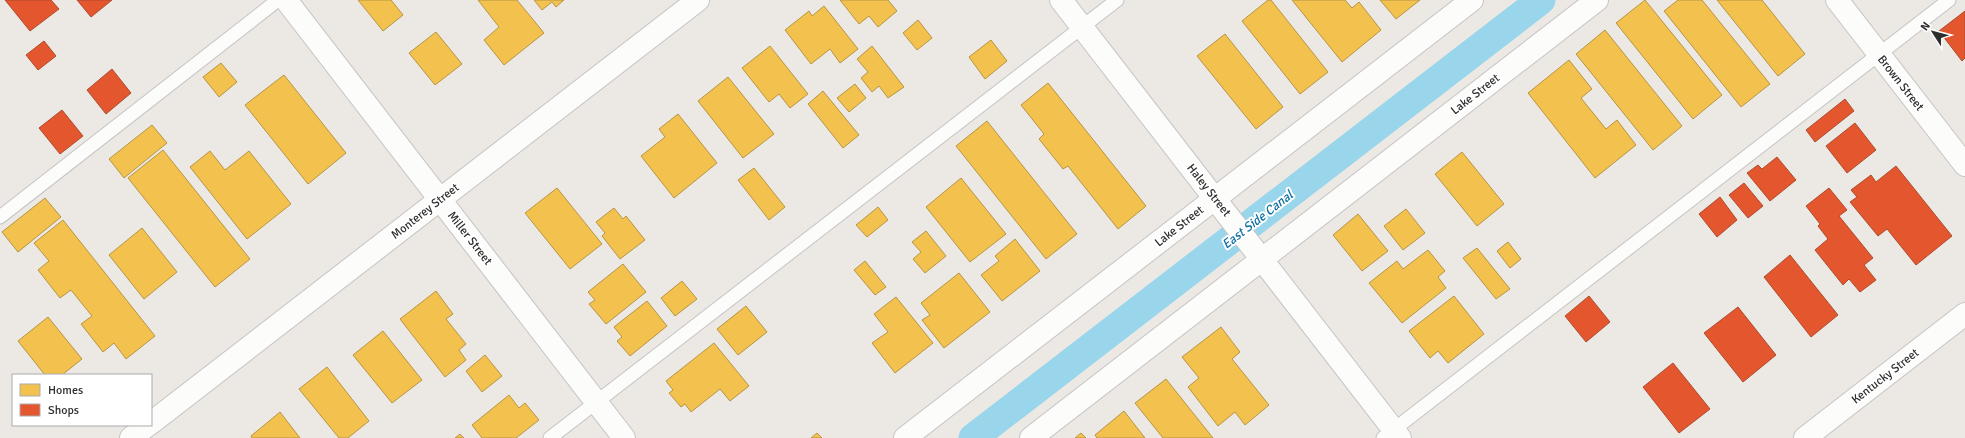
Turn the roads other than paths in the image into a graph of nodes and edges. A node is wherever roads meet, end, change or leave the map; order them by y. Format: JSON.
{"nodes":[{"id":1,"x":278,"y":0,"type":"edge"},
{"id":2,"x":286,"y":0,"type":"edge"},
{"id":3,"x":698,"y":0,"type":"edge"},
{"id":4,"x":1061,"y":0,"type":"edge"},
{"id":5,"x":1117,"y":0,"type":"edge"},
{"id":6,"x":1472,"y":0,"type":"edge"},
{"id":7,"x":1597,"y":0,"type":"edge"},
{"id":8,"x":1837,"y":0,"type":"edge"},
{"id":9,"x":1950,"y":0,"type":"edge"},
{"id":10,"x":1082,"y":27,"type":"junction"},
{"id":11,"x":1879,"y":54,"type":"junction"},
{"id":12,"x":1965,"y":165,"type":"edge"},
{"id":13,"x":440,"y":199,"type":"junction"},
{"id":14,"x":1215,"y":199,"type":"junction"},
{"id":15,"x":0,"y":217,"type":"edge"},
{"id":16,"x":1262,"y":260,"type":"junction"},
{"id":17,"x":1965,"y":314,"type":"edge"},
{"id":18,"x":596,"y":402,"type":"junction"},
{"id":19,"x":152,"y":422,"type":"edge"},
{"id":20,"x":147,"y":426,"type":"edge"},
{"id":21,"x":1392,"y":435,"type":"edge"},
{"id":22,"x":131,"y":438,"type":"edge"},
{"id":23,"x":550,"y":438,"type":"edge"},
{"id":24,"x":624,"y":438,"type":"edge"},
{"id":25,"x":905,"y":438,"type":"edge"},
{"id":26,"x":1031,"y":438,"type":"edge"},
{"id":27,"x":1804,"y":438,"type":"edge"}],
"edges":[{"from":1,"to":15,"type":"lane"},
{"from":2,"to":13,"type":"street","name":"Miller Street"},
{"from":3,"to":13,"type":"street","name":"Monterey Street"},
{"from":4,"to":10,"type":"street","name":"Haley Street"},
{"from":5,"to":10,"type":"lane"},
{"from":6,"to":14,"type":"street","name":"Lake Street"},
{"from":7,"to":16,"type":"street","name":"Lake Street"},
{"from":8,"to":11,"type":"street","name":"Brown Street"},
{"from":9,"to":11,"type":"lane"},
{"from":10,"to":14,"type":"street","name":"Haley Street"},
{"from":10,"to":18,"type":"lane"},
{"from":11,"to":12,"type":"street","name":"Brown Street"},
{"from":11,"to":21,"type":"lane"},
{"from":13,"to":18,"type":"street","name":"Miller Street"},
{"from":13,"to":19,"type":"street","name":"Monterey Street"},
{"from":14,"to":16,"type":"street","name":"Haley Street"},
{"from":14,"to":25,"type":"street","name":"Lake Street"},
{"from":16,"to":21,"type":"street","name":"Haley Street"},
{"from":16,"to":26,"type":"street","name":"Lake Street"},
{"from":17,"to":27,"type":"street","name":"Kentucky Street"},
{"from":18,"to":23,"type":"lane"},
{"from":18,"to":24,"type":"street","name":"Miller Street"},
{"from":20,"to":22,"type":"street"}]}
